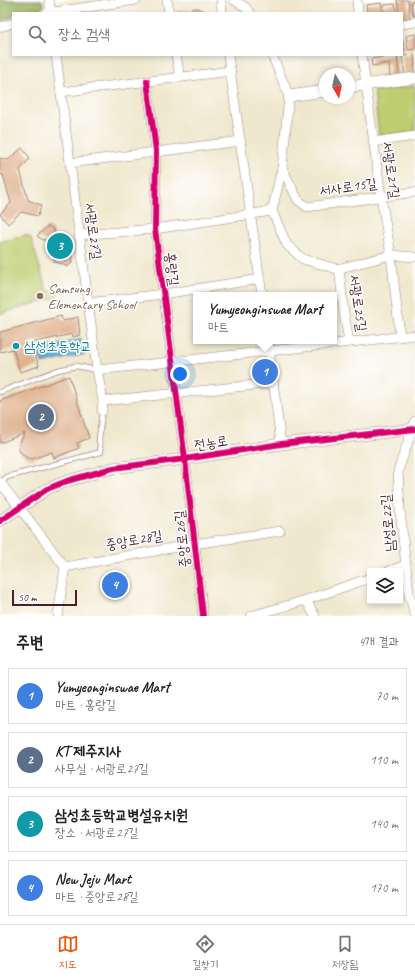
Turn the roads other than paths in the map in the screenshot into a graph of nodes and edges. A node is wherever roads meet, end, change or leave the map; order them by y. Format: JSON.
{"nodes":[{"id":1,"x":49,"y":0,"type":"edge"},
{"id":2,"x":136,"y":0,"type":"edge"},
{"id":3,"x":167,"y":0,"type":"edge"},
{"id":4,"x":221,"y":0,"type":"edge"},
{"id":5,"x":234,"y":0,"type":"edge"},
{"id":6,"x":357,"y":0,"type":"edge"},
{"id":7,"x":50,"y":12,"type":"edge"},
{"id":8,"x":57,"y":12,"type":"edge"},
{"id":9,"x":169,"y":12,"type":"edge"},
{"id":10,"x":222,"y":12,"type":"edge"},
{"id":11,"x":249,"y":12,"type":"edge"},
{"id":12,"x":358,"y":12,"type":"edge"},
{"id":13,"x":415,"y":22,"type":"edge"},
{"id":14,"x":12,"y":23,"type":"edge"},
{"id":15,"x":403,"y":24,"type":"edge"},
{"id":16,"x":0,"y":27,"type":"edge"},
{"id":17,"x":56,"y":56,"type":"edge"},
{"id":18,"x":176,"y":56,"type":"edge"},
{"id":19,"x":228,"y":56,"type":"edge"},
{"id":20,"x":272,"y":56,"type":"edge"},
{"id":21,"x":362,"y":56,"type":"edge"},
{"id":22,"x":231,"y":71,"type":"junction"},
{"id":23,"x":180,"y":77,"type":"junction"},
{"id":24,"x":415,"y":78,"type":"edge"},
{"id":25,"x":147,"y":81,"type":"junction"},
{"id":26,"x":366,"y":85,"type":"junction"},
{"id":27,"x":355,"y":86,"type":"edge"},
{"id":28,"x":319,"y":91,"type":"edge"},
{"id":29,"x":61,"y":92,"type":"junction"},
{"id":30,"x":289,"y":96,"type":"junction"},
{"id":31,"x":415,"y":136,"type":"edge"},
{"id":32,"x":241,"y":141,"type":"junction"},
{"id":33,"x":373,"y":142,"type":"junction"},
{"id":34,"x":156,"y":151,"type":"junction"},
{"id":35,"x":70,"y":163,"type":"junction"},
{"id":36,"x":282,"y":168,"type":"junction"},
{"id":37,"x":415,"y":192,"type":"edge"},
{"id":38,"x":381,"y":197,"type":"junction"},
{"id":39,"x":272,"y":211,"type":"junction"},
{"id":40,"x":251,"y":214,"type":"junction"},
{"id":41,"x":155,"y":229,"type":"junction"},
{"id":42,"x":79,"y":235,"type":"junction"},
{"id":43,"x":391,"y":256,"type":"junction"},
{"id":44,"x":415,"y":257,"type":"edge"},
{"id":45,"x":339,"y":268,"type":"junction"},
{"id":46,"x":260,"y":279,"type":"junction"},
{"id":47,"x":262,"y":292,"type":"edge"},
{"id":48,"x":163,"y":294,"type":"junction"},
{"id":49,"x":88,"y":303,"type":"junction"},
{"id":50,"x":415,"y":335,"type":"edge"},
{"id":51,"x":400,"y":337,"type":"junction"},
{"id":52,"x":349,"y":342,"type":"junction"},
{"id":53,"x":337,"y":343,"type":"edge"},
{"id":54,"x":269,"y":344,"type":"edge"},
{"id":55,"x":331,"y":344,"type":"edge"},
{"id":56,"x":270,"y":351,"type":"junction"},
{"id":57,"x":172,"y":362,"type":"junction"},
{"id":58,"x":97,"y":370,"type":"junction"},
{"id":59,"x":274,"y":384,"type":"junction"},
{"id":60,"x":0,"y":392,"type":"edge"},
{"id":61,"x":176,"y":394,"type":"junction"},
{"id":62,"x":103,"y":402,"type":"junction"},
{"id":63,"x":102,"y":411,"type":"joint"},
{"id":64,"x":414,"y":427,"type":"edge"},
{"id":65,"x":281,"y":444,"type":"junction"},
{"id":66,"x":186,"y":459,"type":"junction"},
{"id":67,"x":0,"y":483,"type":"edge"},
{"id":68,"x":20,"y":508,"type":"junction"},
{"id":69,"x":0,"y":521,"type":"edge"},
{"id":70,"x":280,"y":531,"type":"dead end"},
{"id":71,"x":194,"y":544,"type":"junction"},
{"id":72,"x":406,"y":565,"type":"junction"},
{"id":73,"x":65,"y":567,"type":"junction"},
{"id":74,"x":398,"y":568,"type":"edge"},
{"id":75,"x":367,"y":579,"type":"edge"},
{"id":76,"x":306,"y":600,"type":"junction"},
{"id":77,"x":415,"y":615,"type":"edge"},
{"id":78,"x":58,"y":616,"type":"edge"},
{"id":79,"x":203,"y":616,"type":"edge"},
{"id":80,"x":251,"y":616,"type":"edge"},
{"id":81,"x":315,"y":616,"type":"edge"}],
"edges":[{"from":1,"to":7,"type":"street"},
{"from":2,"to":8,"type":"street"},
{"from":3,"to":9,"type":"street"},
{"from":4,"to":10,"type":"street"},
{"from":5,"to":11,"type":"street"},
{"from":6,"to":12,"type":"street"},
{"from":13,"to":15,"type":"street"},
{"from":14,"to":16,"type":"street"},
{"from":17,"to":29,"type":"street","name":"서광로27길"},
{"from":18,"to":23,"type":"street"},
{"from":19,"to":22,"type":"street"},
{"from":20,"to":30,"type":"street"},
{"from":21,"to":26,"type":"street","name":"서광로21길"},
{"from":22,"to":23,"type":"street"},
{"from":22,"to":32,"type":"street"},
{"from":23,"to":25,"type":"street"},
{"from":24,"to":26,"type":"street"},
{"from":25,"to":29,"type":"street"},
{"from":25,"to":34,"type":"street","name":"홍랑길"},
{"from":26,"to":27,"type":"street"},
{"from":26,"to":33,"type":"street","name":"서광로21길"},
{"from":28,"to":30,"type":"street"},
{"from":29,"to":35,"type":"street","name":"서광로27길"},
{"from":30,"to":36,"type":"street"},
{"from":31,"to":33,"type":"street"},
{"from":32,"to":34,"type":"street"},
{"from":32,"to":40,"type":"street"},
{"from":33,"to":38,"type":"street","name":"서광로21길"},
{"from":34,"to":35,"type":"street"},
{"from":34,"to":41,"type":"street","name":"홍랑길"},
{"from":35,"to":42,"type":"street","name":"서광로27길"},
{"from":36,"to":38,"type":"street","name":"서사로15길"},
{"from":36,"to":39,"type":"street"},
{"from":37,"to":38,"type":"street","name":"서사로15길"},
{"from":38,"to":43,"type":"street","name":"서광로21길"},
{"from":39,"to":40,"type":"street"},
{"from":39,"to":45,"type":"street"},
{"from":40,"to":41,"type":"street"},
{"from":40,"to":46,"type":"street"},
{"from":41,"to":42,"type":"street"},
{"from":41,"to":48,"type":"street","name":"홍랑길"},
{"from":42,"to":49,"type":"street","name":"서광로27길"},
{"from":43,"to":44,"type":"street"},
{"from":43,"to":45,"type":"street"},
{"from":43,"to":51,"type":"street","name":"서광로21길"},
{"from":45,"to":52,"type":"street","name":"서광로25길"},
{"from":46,"to":47,"type":"street"},
{"from":46,"to":48,"type":"street","name":"홍랑길"},
{"from":48,"to":49,"type":"street","name":"홍랑길"},
{"from":48,"to":57,"type":"street","name":"홍랑길"},
{"from":49,"to":58,"type":"street","name":"서광로27길"},
{"from":50,"to":51,"type":"street"},
{"from":51,"to":52,"type":"street"},
{"from":52,"to":53,"type":"street"},
{"from":54,"to":56,"type":"street"},
{"from":55,"to":56,"type":"street"},
{"from":56,"to":57,"type":"street"},
{"from":56,"to":59,"type":"street"},
{"from":57,"to":58,"type":"street"},
{"from":57,"to":61,"type":"street","name":"홍랑길"},
{"from":58,"to":60,"type":"lane"},
{"from":58,"to":62,"type":"street","name":"서광로27길"},
{"from":59,"to":61,"type":"street"},
{"from":59,"to":65,"type":"street"},
{"from":61,"to":62,"type":"street"},
{"from":61,"to":66,"type":"street","name":"홍랑길"},
{"from":62,"to":63,"type":"street","name":"서광로27길"},
{"from":63,"to":67,"type":"lane"},
{"from":64,"to":65,"type":"street","name":"전농로"},
{"from":64,"to":72,"type":"street","name":"남성로22길"},
{"from":65,"to":66,"type":"street","name":"전농로"},
{"from":66,"to":68,"type":"street","name":"전농로"},
{"from":66,"to":71,"type":"street","name":"중앙로26길"},
{"from":67,"to":68,"type":"street"},
{"from":68,"to":69,"type":"street","name":"전농로"},
{"from":68,"to":73,"type":"street"},
{"from":70,"to":71,"type":"street","name":"중앙로28길"},
{"from":71,"to":73,"type":"street","name":"중앙로28길"},
{"from":71,"to":79,"type":"street","name":"중앙로26길"},
{"from":72,"to":74,"type":"street"},
{"from":72,"to":77,"type":"street","name":"남성로22길"},
{"from":73,"to":78,"type":"street"},
{"from":75,"to":76,"type":"street"},
{"from":76,"to":80,"type":"street"},
{"from":76,"to":81,"type":"street"}]}
